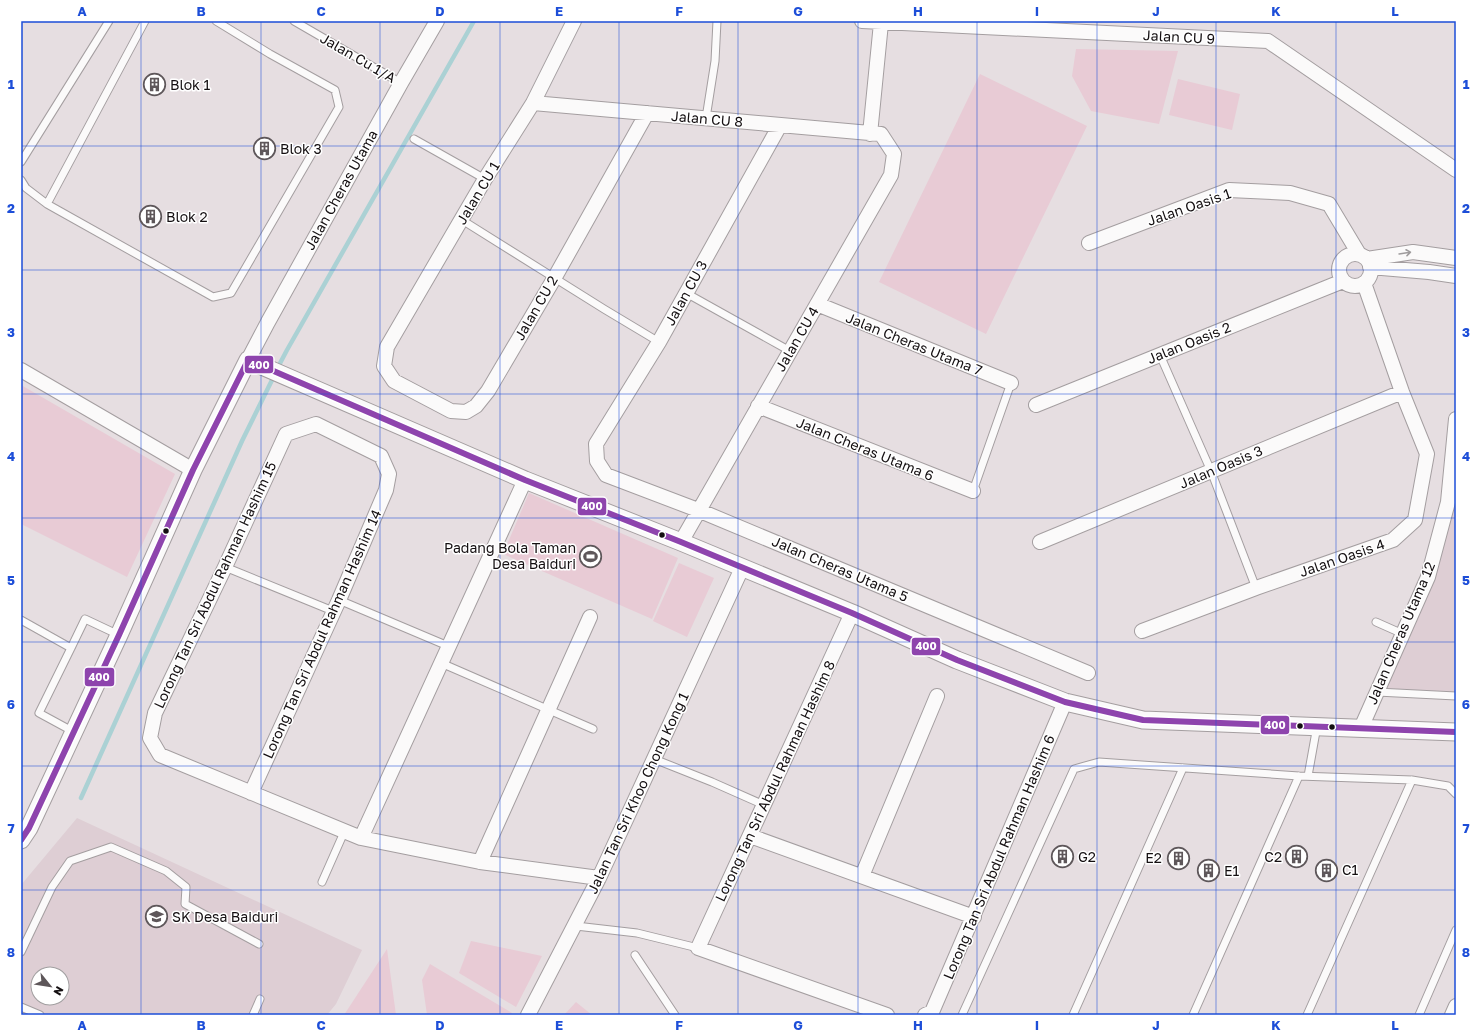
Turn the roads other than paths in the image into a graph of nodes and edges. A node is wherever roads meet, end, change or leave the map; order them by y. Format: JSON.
{"nodes":[{"id":1,"x":109,"y":21,"type":"edge"},
{"id":2,"x":145,"y":21,"type":"edge"},
{"id":3,"x":216,"y":21,"type":"edge"},
{"id":4,"x":294,"y":21,"type":"edge"},
{"id":5,"x":437,"y":21,"type":"edge"},
{"id":6,"x":574,"y":21,"type":"edge"},
{"id":7,"x":717,"y":21,"type":"edge"},
{"id":8,"x":862,"y":21,"type":"edge"},
{"id":9,"x":881,"y":23,"type":"junction"},
{"id":10,"x":401,"y":83,"type":"junction"},
{"id":11,"x":534,"y":103,"type":"junction"},
{"id":12,"x":647,"y":113,"type":"junction"},
{"id":13,"x":706,"y":118,"type":"junction"},
{"id":14,"x":780,"y":125,"type":"junction"},
{"id":15,"x":876,"y":134,"type":"junction"},
{"id":16,"x":414,"y":139,"type":"dead end"},
{"id":17,"x":21,"y":162,"type":"edge"},
{"id":18,"x":1456,"y":170,"type":"edge"},
{"id":19,"x":485,"y":179,"type":"junction"},
{"id":20,"x":21,"y":180,"type":"edge"},
{"id":21,"x":47,"y":204,"type":"junction"},
{"id":22,"x":462,"y":220,"type":"junction"},
{"id":23,"x":1089,"y":243,"type":"dead end"},
{"id":24,"x":1456,"y":258,"type":"edge"},
{"id":25,"x":1365,"y":260,"type":"junction"},
{"id":26,"x":1456,"y":276,"type":"edge"},
{"id":27,"x":555,"y":277,"type":"junction"},
{"id":28,"x":1343,"y":281,"type":"junction"},
{"id":29,"x":1364,"y":283,"type":"junction"},
{"id":30,"x":686,"y":293,"type":"junction"},
{"id":31,"x":817,"y":304,"type":"junction"},
{"id":32,"x":659,"y":342,"type":"junction"},
{"id":33,"x":790,"y":351,"type":"junction"},
{"id":34,"x":1160,"y":355,"type":"junction"},
{"id":35,"x":248,"y":360,"type":"junction"},
{"id":36,"x":384,"y":366,"type":"joint"},
{"id":37,"x":21,"y":370,"type":"edge"},
{"id":38,"x":1011,"y":383,"type":"joint"},
{"id":39,"x":1402,"y":392,"type":"junction"},
{"id":40,"x":1036,"y":405,"type":"dead end"},
{"id":41,"x":758,"y":406,"type":"junction"},
{"id":42,"x":1456,"y":419,"type":"edge"},
{"id":43,"x":597,"y":461,"type":"joint"},
{"id":44,"x":193,"y":470,"type":"junction"},
{"id":45,"x":1211,"y":471,"type":"junction"},
{"id":46,"x":389,"y":474,"type":"joint"},
{"id":47,"x":525,"y":480,"type":"junction"},
{"id":48,"x":973,"y":491,"type":"joint"},
{"id":49,"x":1452,"y":505,"type":"edge"},
{"id":50,"x":698,"y":510,"type":"junction"},
{"id":51,"x":681,"y":542,"type":"junction"},
{"id":52,"x":1040,"y":542,"type":"dead end"},
{"id":53,"x":225,"y":567,"type":"junction"},
{"id":54,"x":742,"y":568,"type":"junction"},
{"id":55,"x":1256,"y":588,"type":"junction"},
{"id":56,"x":336,"y":606,"type":"junction"},
{"id":57,"x":852,"y":614,"type":"junction"},
{"id":58,"x":590,"y":617,"type":"dead end"},
{"id":59,"x":21,"y":620,"type":"edge"},
{"id":60,"x":1376,"y":622,"type":"dead end"},
{"id":61,"x":1142,"y":631,"type":"dead end"},
{"id":62,"x":1403,"y":634,"type":"junction"},
{"id":63,"x":119,"y":635,"type":"junction"},
{"id":64,"x":448,"y":646,"type":"junction"},
{"id":65,"x":71,"y":648,"type":"junction"},
{"id":66,"x":440,"y":663,"type":"junction"},
{"id":67,"x":1088,"y":673,"type":"dead end"},
{"id":68,"x":1377,"y":692,"type":"junction"},
{"id":69,"x":937,"y":696,"type":"dead end"},
{"id":70,"x":1456,"y":696,"type":"edge"},
{"id":71,"x":1065,"y":702,"type":"junction"},
{"id":72,"x":548,"y":710,"type":"junction"},
{"id":73,"x":1318,"y":726,"type":"junction"},
{"id":74,"x":1361,"y":728,"type":"junction"},
{"id":75,"x":593,"y":729,"type":"dead end"},
{"id":76,"x":74,"y":732,"type":"junction"},
{"id":77,"x":1456,"y":732,"type":"edge"},
{"id":78,"x":654,"y":759,"type":"junction"},
{"id":79,"x":1183,"y":768,"type":"junction"},
{"id":80,"x":1299,"y":776,"type":"junction"},
{"id":81,"x":1308,"y":776,"type":"junction"},
{"id":82,"x":1412,"y":780,"type":"junction"},
{"id":83,"x":251,"y":793,"type":"junction"},
{"id":84,"x":1456,"y":794,"type":"edge"},
{"id":85,"x":764,"y":805,"type":"junction"},
{"id":86,"x":24,"y":830,"type":"edge"},
{"id":87,"x":345,"y":830,"type":"junction"},
{"id":88,"x":750,"y":836,"type":"junction"},
{"id":89,"x":361,"y":838,"type":"junction"},
{"id":90,"x":480,"y":862,"type":"junction"},
{"id":91,"x":862,"y":876,"type":"junction"},
{"id":92,"x":599,"y":878,"type":"junction"},
{"id":93,"x":322,"y":882,"type":"dead end"},
{"id":94,"x":974,"y":917,"type":"junction"},
{"id":95,"x":576,"y":926,"type":"junction"},
{"id":96,"x":1456,"y":930,"type":"edge"},
{"id":97,"x":259,"y":944,"type":"dead end"},
{"id":98,"x":698,"y":948,"type":"junction"},
{"id":99,"x":21,"y":952,"type":"edge"},
{"id":100,"x":635,"y":956,"type":"dead end"},
{"id":101,"x":260,"y":999,"type":"dead end"},
{"id":102,"x":1456,"y":1006,"type":"edge"},
{"id":103,"x":21,"y":1007,"type":"edge"},
{"id":104,"x":929,"y":1014,"type":"edge"},
{"id":105,"x":40,"y":1015,"type":"edge"},
{"id":106,"x":253,"y":1015,"type":"edge"},
{"id":107,"x":528,"y":1015,"type":"edge"},
{"id":108,"x":675,"y":1015,"type":"edge"},
{"id":109,"x":887,"y":1015,"type":"edge"},
{"id":110,"x":962,"y":1015,"type":"edge"},
{"id":111,"x":1073,"y":1015,"type":"edge"},
{"id":112,"x":1193,"y":1015,"type":"edge"},
{"id":113,"x":1307,"y":1015,"type":"edge"},
{"id":114,"x":1419,"y":1015,"type":"edge"},
{"id":115,"x":1452,"y":1015,"type":"edge"}],
"edges":[{"from":1,"to":17,"type":"lane"},
{"from":2,"to":21,"type":"lane"},
{"from":3,"to":21,"type":"lane"},
{"from":4,"to":10,"type":"lane","name":"Jalan Cu 1/A"},
{"from":5,"to":10,"type":"street","name":"Jalan Cheras Utama"},
{"from":6,"to":11,"type":"street","name":"Jalan CU 1"},
{"from":7,"to":13,"type":"lane"},
{"from":8,"to":9,"type":"street","name":"Jalan CU 9"},
{"from":9,"to":15,"type":"street"},
{"from":9,"to":18,"type":"street","name":"Jalan CU 9"},
{"from":10,"to":35,"type":"street","name":"Jalan Cheras Utama"},
{"from":11,"to":12,"type":"street","name":"Jalan CU 8"},
{"from":11,"to":19,"type":"street","name":"Jalan CU 1"},
{"from":12,"to":13,"type":"street","name":"Jalan CU 8"},
{"from":12,"to":27,"type":"street","name":"Jalan CU 2"},
{"from":13,"to":14,"type":"street","name":"Jalan CU 8"},
{"from":14,"to":15,"type":"street","name":"Jalan CU 8"},
{"from":14,"to":30,"type":"street","name":"Jalan CU 3"},
{"from":15,"to":31,"type":"street","name":"Jalan CU 4"},
{"from":16,"to":19,"type":"lane"},
{"from":19,"to":22,"type":"street","name":"Jalan CU 1"},
{"from":20,"to":21,"type":"lane"},
{"from":22,"to":27,"type":"lane"},
{"from":22,"to":36,"type":"street","name":"Jalan CU 1"},
{"from":23,"to":25,"type":"street","name":"Jalan Oasis 1"},
{"from":25,"to":24,"type":"street","one_way":true},
{"from":25,"to":26,"type":"street"},
{"from":25,"to":28,"type":"street"},
{"from":25,"to":29,"type":"street"},
{"from":27,"to":32,"type":"lane"},
{"from":27,"to":36,"type":"street","name":"Jalan CU 2"},
{"from":28,"to":29,"type":"street"},
{"from":28,"to":34,"type":"street","name":"Jalan Oasis 2"},
{"from":29,"to":39,"type":"street","name":"Jalan Oasis 4"},
{"from":30,"to":32,"type":"street","name":"Jalan CU 3"},
{"from":30,"to":33,"type":"lane"},
{"from":31,"to":33,"type":"street","name":"Jalan CU 4"},
{"from":31,"to":38,"type":"street","name":"Jalan Cheras Utama 7"},
{"from":32,"to":43,"type":"street","name":"Jalan CU 3"},
{"from":33,"to":41,"type":"street","name":"Jalan CU 4"},
{"from":34,"to":40,"type":"street","name":"Jalan Oasis 2"},
{"from":34,"to":45,"type":"lane"},
{"from":35,"to":44,"type":"street"},
{"from":35,"to":47,"type":"street"},
{"from":37,"to":44,"type":"street"},
{"from":38,"to":48,"type":"lane"},
{"from":39,"to":45,"type":"street","name":"Jalan Oasis 3"},
{"from":39,"to":55,"type":"street","name":"Jalan Oasis 4"},
{"from":41,"to":48,"type":"street","name":"Jalan Cheras Utama 6"},
{"from":41,"to":50,"type":"street","name":"Jalan CU 4"},
{"from":42,"to":49,"type":"street","name":"Jalan Cheras Utama 12"},
{"from":43,"to":50,"type":"street","name":"Jalan Cheras Utama 5"},
{"from":44,"to":63,"type":"street"},
{"from":45,"to":52,"type":"street","name":"Jalan Oasis 3"},
{"from":45,"to":55,"type":"lane"},
{"from":46,"to":53,"type":"street","name":"Lorong Tan Sri Abdul Rahman Hashim 15"},
{"from":46,"to":56,"type":"street","name":"Lorong Tan Sri Abdul Rahman Hashim 14"},
{"from":47,"to":51,"type":"street"},
{"from":47,"to":64,"type":"street"},
{"from":49,"to":62,"type":"street","name":"Jalan Cheras Utama 12"},
{"from":50,"to":51,"type":"street","name":"Jalan CU 4"},
{"from":50,"to":67,"type":"street","name":"Jalan Cheras Utama 5"},
{"from":51,"to":54,"type":"street"},
{"from":53,"to":56,"type":"lane"},
{"from":53,"to":83,"type":"street","name":"Lorong Tan Sri Abdul Rahman Hashim 15"},
{"from":54,"to":57,"type":"street"},
{"from":54,"to":78,"type":"street","name":"Jalan Tan Sri Khoo Chong Kong 1"},
{"from":55,"to":61,"type":"street","name":"Jalan Oasis 4"},
{"from":56,"to":64,"type":"lane"},
{"from":56,"to":83,"type":"street","name":"Lorong Tan Sri Abdul Rahman Hashim 14"},
{"from":57,"to":71,"type":"street"},
{"from":57,"to":85,"type":"street","name":"Lorong Tan Sri Abdul Rahman Hashim 8"},
{"from":58,"to":72,"type":"street"},
{"from":59,"to":65,"type":"lane"},
{"from":60,"to":62,"type":"lane"},
{"from":62,"to":68,"type":"street","name":"Jalan Cheras Utama 12"},
{"from":63,"to":65,"type":"lane"},
{"from":63,"to":76,"type":"street"},
{"from":64,"to":66,"type":"street"},
{"from":65,"to":76,"type":"lane"},
{"from":66,"to":72,"type":"lane"},
{"from":66,"to":89,"type":"street"},
{"from":68,"to":70,"type":"lane"},
{"from":68,"to":74,"type":"street","name":"Jalan Cheras Utama 12"},
{"from":69,"to":91,"type":"street"},
{"from":71,"to":73,"type":"street"},
{"from":71,"to":94,"type":"street","name":"Lorong Tan Sri Abdul Rahman Hashim 6"},
{"from":72,"to":75,"type":"lane"},
{"from":72,"to":90,"type":"street"},
{"from":73,"to":74,"type":"street"},
{"from":73,"to":81,"type":"lane"},
{"from":74,"to":77,"type":"street"},
{"from":76,"to":86,"type":"street"},
{"from":78,"to":85,"type":"lane"},
{"from":78,"to":92,"type":"street","name":"Jalan Tan Sri Khoo Chong Kong 1"},
{"from":79,"to":80,"type":"lane"},
{"from":79,"to":110,"type":"lane"},
{"from":79,"to":111,"type":"lane"},
{"from":80,"to":81,"type":"lane"},
{"from":80,"to":112,"type":"lane"},
{"from":81,"to":82,"type":"lane"},
{"from":82,"to":84,"type":"lane"},
{"from":82,"to":113,"type":"lane"},
{"from":83,"to":87,"type":"street"},
{"from":85,"to":88,"type":"street","name":"Lorong Tan Sri Abdul Rahman Hashim 8"},
{"from":87,"to":89,"type":"street"},
{"from":87,"to":93,"type":"lane"},
{"from":88,"to":91,"type":"street"},
{"from":88,"to":98,"type":"street","name":"Lorong Tan Sri Abdul Rahman Hashim 8"},
{"from":89,"to":90,"type":"street"},
{"from":90,"to":92,"type":"street"},
{"from":91,"to":94,"type":"street"},
{"from":92,"to":95,"type":"street","name":"Jalan Tan Sri Khoo Chong Kong 1"},
{"from":94,"to":104,"type":"street","name":"Lorong Tan Sri Abdul Rahman Hashim 6"},
{"from":95,"to":98,"type":"lane"},
{"from":95,"to":107,"type":"street","name":"Jalan Tan Sri Khoo Chong Kong 1"},
{"from":96,"to":114,"type":"lane"},
{"from":97,"to":99,"type":"lane"},
{"from":98,"to":109,"type":"street"},
{"from":100,"to":108,"type":"lane"},
{"from":101,"to":106,"type":"lane"},
{"from":102,"to":115,"type":"street"},
{"from":103,"to":105,"type":"lane"}]}
